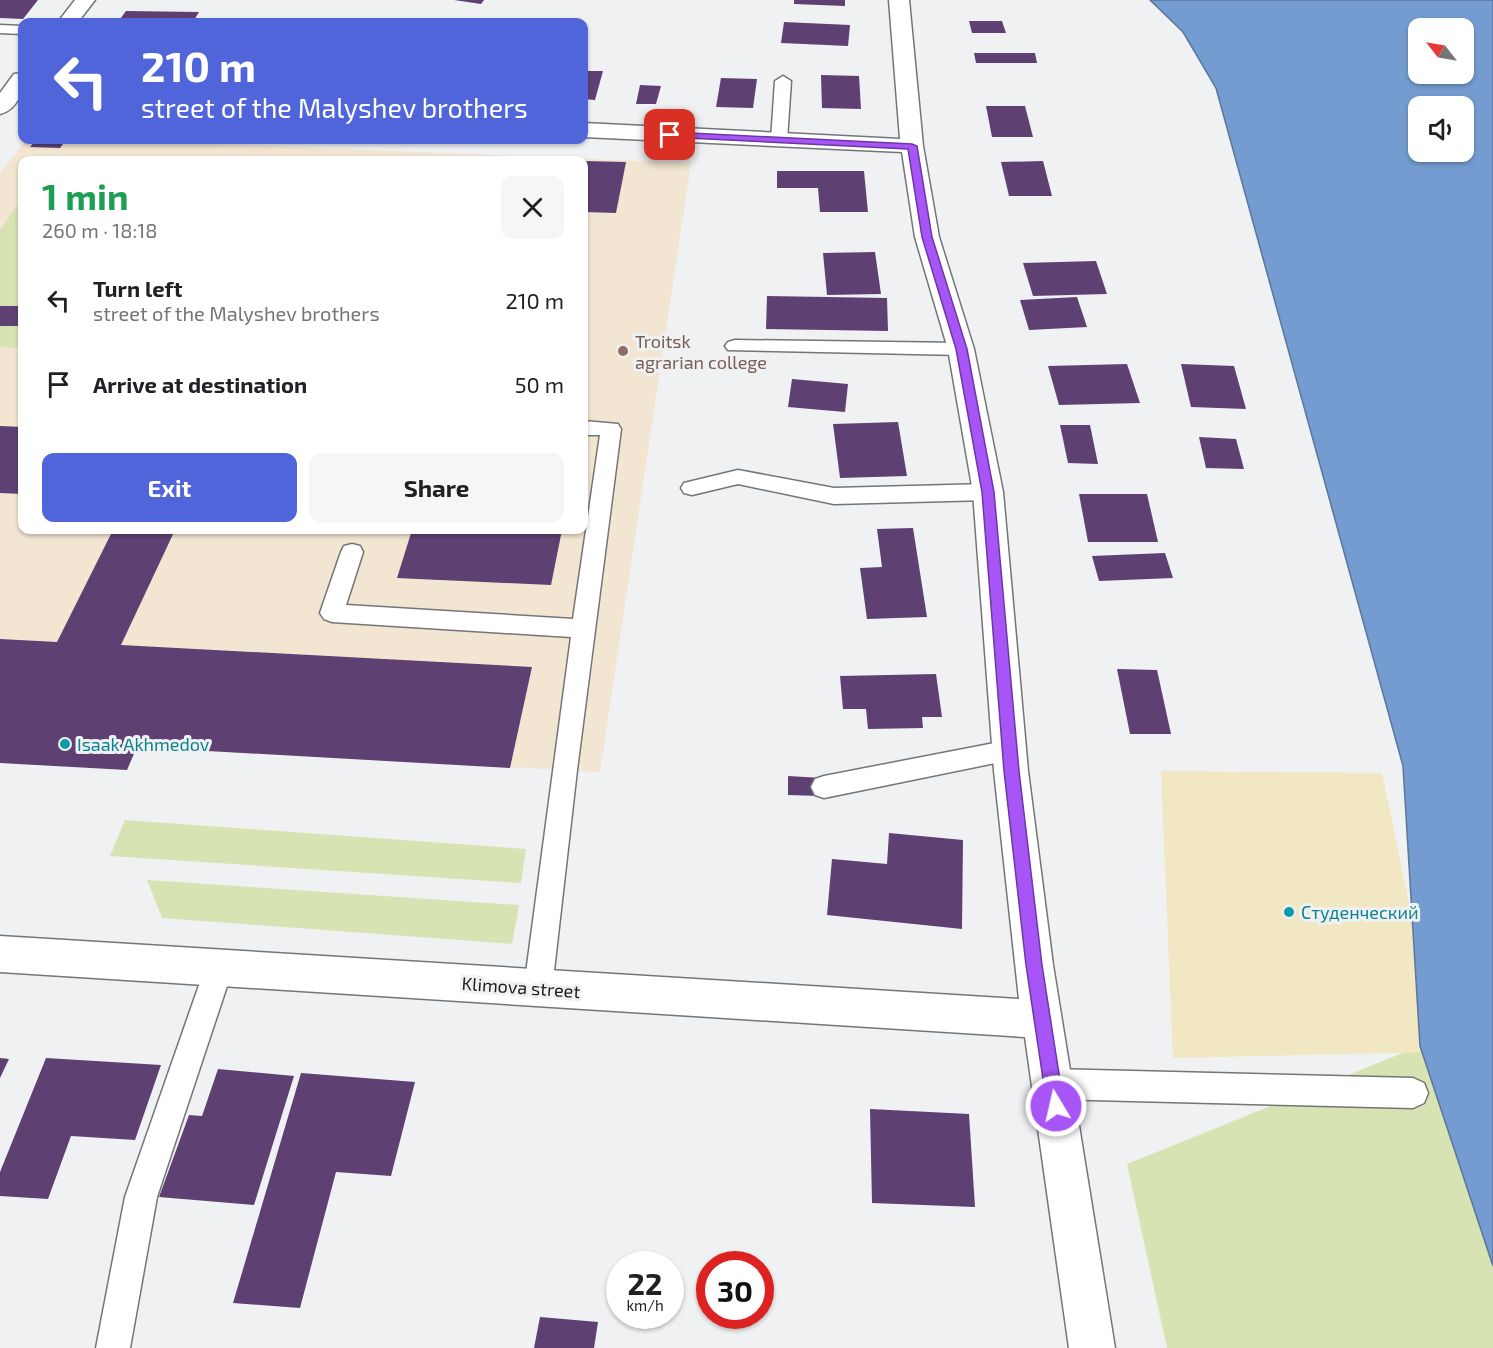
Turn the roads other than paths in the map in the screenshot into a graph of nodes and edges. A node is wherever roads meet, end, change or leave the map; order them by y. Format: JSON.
{"nodes":[{"id":1,"x":85,"y":0,"type":"edge"},
{"id":2,"x":899,"y":0,"type":"edge"},
{"id":3,"x":71,"y":18,"type":"edge"},
{"id":4,"x":0,"y":29,"type":"edge"},
{"id":5,"x":18,"y":30,"type":"edge"},
{"id":6,"x":783,"y":81,"type":"dead end"},
{"id":7,"x":18,"y":86,"type":"edge"},
{"id":8,"x":9,"y":103,"type":"edge"},
{"id":9,"x":588,"y":130,"type":"edge"},
{"id":10,"x":779,"y":140,"type":"junction"},
{"id":11,"x":912,"y":146,"type":"junction"},
{"id":12,"x":735,"y":346,"type":"dead end"},
{"id":13,"x":961,"y":349,"type":"junction"},
{"id":14,"x":588,"y":428,"type":"edge"},
{"id":15,"x":692,"y":488,"type":"dead end"},
{"id":16,"x":988,"y":492,"type":"junction"},
{"id":17,"x":352,"y":552,"type":"dead end"},
{"id":18,"x":583,"y":629,"type":"junction"},
{"id":19,"x":1010,"y":750,"type":"junction"},
{"id":20,"x":824,"y":787,"type":"dead end"},
{"id":21,"x":0,"y":954,"type":"edge"},
{"id":22,"x":219,"y":968,"type":"junction"},
{"id":23,"x":538,"y":988,"type":"junction"},
{"id":24,"x":1042,"y":1019,"type":"junction"},
{"id":25,"x":1052,"y":1084,"type":"junction"},
{"id":26,"x":1413,"y":1093,"type":"dead end"},
{"id":27,"x":113,"y":1348,"type":"edge"},
{"id":28,"x":1092,"y":1348,"type":"edge"}],
"edges":[{"from":1,"to":3,"type":"street"},
{"from":2,"to":11,"type":"street"},
{"from":4,"to":5,"type":"lane"},
{"from":6,"to":10,"type":"lane"},
{"from":7,"to":8,"type":"street"},
{"from":9,"to":10,"type":"street"},
{"from":10,"to":11,"type":"street"},
{"from":11,"to":13,"type":"street"},
{"from":12,"to":13,"type":"lane"},
{"from":13,"to":16,"type":"street"},
{"from":14,"to":18,"type":"lane"},
{"from":15,"to":16,"type":"lane"},
{"from":16,"to":19,"type":"street"},
{"from":17,"to":18,"type":"lane"},
{"from":18,"to":23,"type":"lane"},
{"from":19,"to":20,"type":"lane"},
{"from":19,"to":24,"type":"street"},
{"from":21,"to":22,"type":"street","name":"Klimova street"},
{"from":22,"to":23,"type":"street","name":"Klimova street"},
{"from":22,"to":27,"type":"lane"},
{"from":23,"to":24,"type":"street","name":"Klimova street"},
{"from":24,"to":25,"type":"street"},
{"from":25,"to":26,"type":"lane"},
{"from":25,"to":28,"type":"street"}]}
